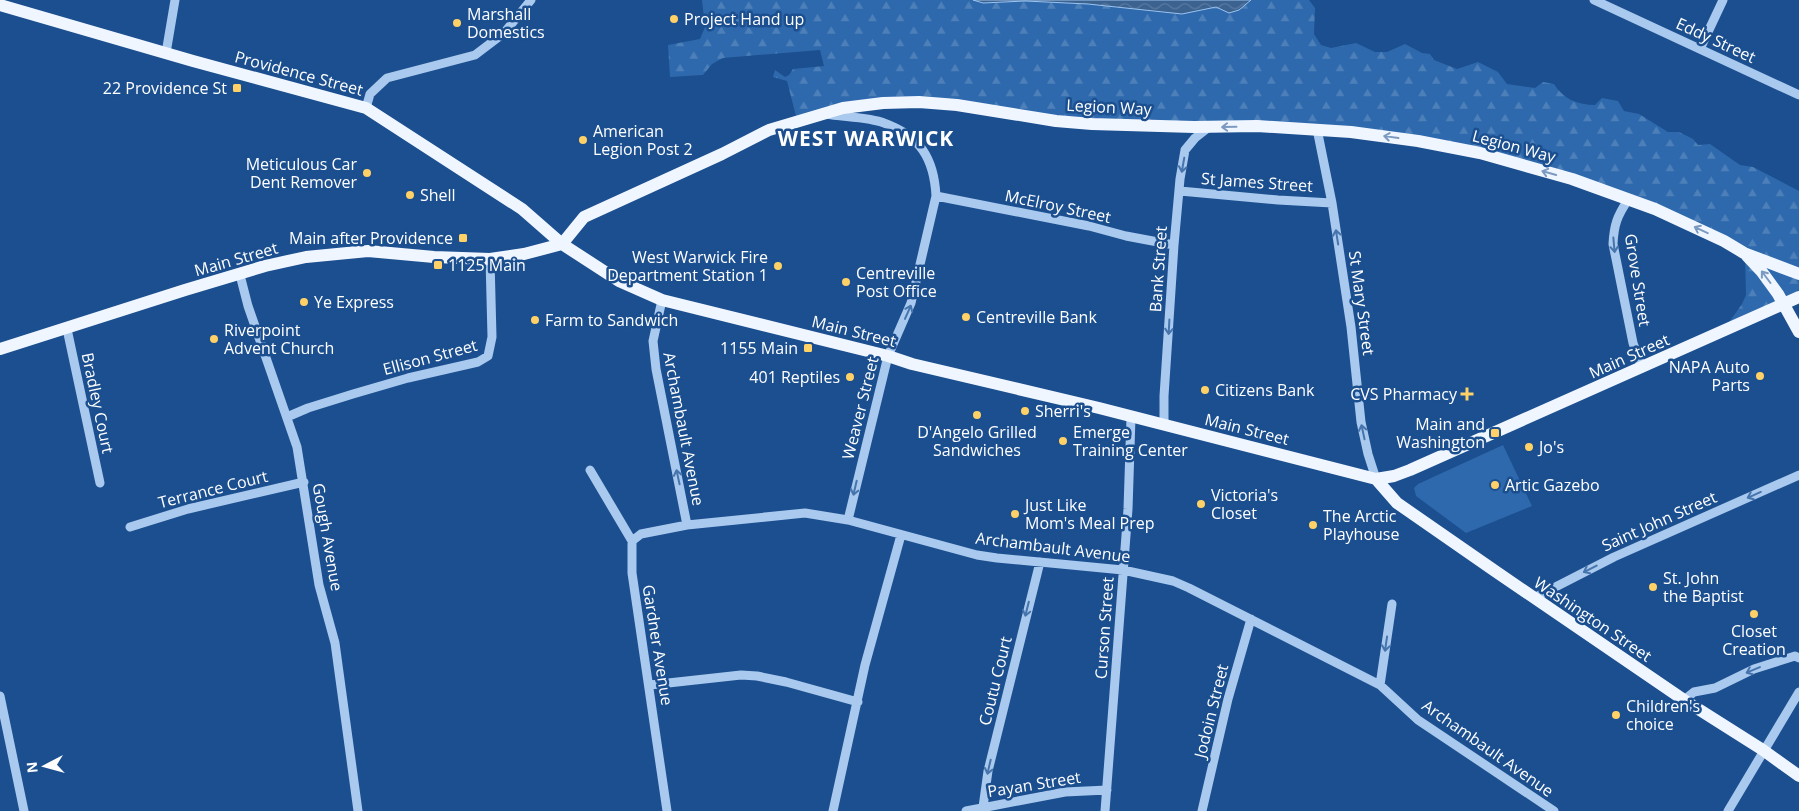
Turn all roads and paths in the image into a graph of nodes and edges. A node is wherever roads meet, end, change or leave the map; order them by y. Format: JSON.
{"nodes":[{"id":1,"x":175,"y":0,"type":"edge"},
{"id":2,"x":531,"y":0,"type":"edge"},
{"id":3,"x":1594,"y":0,"type":"edge"},
{"id":4,"x":1723,"y":0,"type":"edge"},
{"id":5,"x":0,"y":5,"type":"edge"},
{"id":6,"x":1700,"y":49,"type":"junction"},
{"id":7,"x":166,"y":53,"type":"junction"},
{"id":8,"x":1799,"y":95,"type":"edge"},
{"id":9,"x":366,"y":108,"type":"junction"},
{"id":10,"x":826,"y":114,"type":"junction"},
{"id":11,"x":1210,"y":127,"type":"junction"},
{"id":12,"x":1318,"y":129,"type":"junction"},
{"id":13,"x":1180,"y":191,"type":"junction"},
{"id":14,"x":936,"y":196,"type":"junction"},
{"id":15,"x":1628,"y":200,"type":"junction"},
{"id":16,"x":1332,"y":203,"type":"junction"},
{"id":17,"x":562,"y":244,"type":"junction"},
{"id":18,"x":1174,"y":245,"type":"junction"},
{"id":19,"x":1744,"y":253,"type":"junction"},
{"id":20,"x":490,"y":258,"type":"junction"},
{"id":21,"x":1799,"y":274,"type":"edge"},
{"id":22,"x":240,"y":275,"type":"junction"},
{"id":23,"x":1799,"y":298,"type":"edge"},
{"id":24,"x":662,"y":300,"type":"junction"},
{"id":25,"x":1784,"y":304,"type":"junction"},
{"id":26,"x":67,"y":329,"type":"junction"},
{"id":27,"x":1799,"y":332,"type":"edge"},
{"id":28,"x":0,"y":349,"type":"edge"},
{"id":29,"x":888,"y":356,"type":"junction"},
{"id":30,"x":1642,"y":368,"type":"junction"},
{"id":31,"x":287,"y":417,"type":"junction"},
{"id":32,"x":1131,"y":418,"type":"junction"},
{"id":33,"x":1164,"y":425,"type":"junction"},
{"id":34,"x":590,"y":470,"type":"dead end"},
{"id":35,"x":1799,"y":475,"type":"edge"},
{"id":36,"x":1376,"y":479,"type":"junction"},
{"id":37,"x":304,"y":482,"type":"junction"},
{"id":38,"x":100,"y":483,"type":"dead end"},
{"id":39,"x":848,"y":520,"type":"junction"},
{"id":40,"x":687,"y":525,"type":"junction"},
{"id":41,"x":130,"y":527,"type":"dead end"},
{"id":42,"x":901,"y":535,"type":"junction"},
{"id":43,"x":632,"y":541,"type":"junction"},
{"id":44,"x":1040,"y":562,"type":"junction"},
{"id":45,"x":1123,"y":570,"type":"junction"},
{"id":46,"x":1534,"y":598,"type":"junction"},
{"id":47,"x":1392,"y":604,"type":"dead end"},
{"id":48,"x":1251,"y":619,"type":"junction"},
{"id":49,"x":1799,"y":658,"type":"edge"},
{"id":50,"x":650,"y":685,"type":"junction"},
{"id":51,"x":1380,"y":685,"type":"junction"},
{"id":52,"x":1799,"y":692,"type":"edge"},
{"id":53,"x":0,"y":696,"type":"edge"},
{"id":54,"x":1684,"y":700,"type":"junction"},
{"id":55,"x":858,"y":702,"type":"junction"},
{"id":56,"x":1764,"y":750,"type":"junction"},
{"id":57,"x":1799,"y":776,"type":"edge"},
{"id":58,"x":1107,"y":790,"type":"junction"},
{"id":59,"x":983,"y":807,"type":"junction"},
{"id":60,"x":1541,"y":807,"type":"edge"},
{"id":61,"x":24,"y":811,"type":"edge"},
{"id":62,"x":358,"y":811,"type":"edge"},
{"id":63,"x":667,"y":811,"type":"edge"},
{"id":64,"x":833,"y":811,"type":"edge"},
{"id":65,"x":966,"y":811,"type":"edge"},
{"id":66,"x":1105,"y":811,"type":"edge"},
{"id":67,"x":1202,"y":811,"type":"edge"},
{"id":68,"x":1554,"y":811,"type":"edge"},
{"id":69,"x":1728,"y":811,"type":"edge"}],
"edges":[{"from":1,"to":7,"type":"street"},
{"from":2,"to":9,"type":"street"},
{"from":3,"to":6,"type":"street","name":"Eddy Street"},
{"from":4,"to":6,"type":"street"},
{"from":5,"to":7,"type":"main road","name":"Providence Street"},
{"from":6,"to":8,"type":"street","name":"Eddy Street"},
{"from":7,"to":9,"type":"main road","name":"Providence Street"},
{"from":9,"to":17,"type":"main road","name":"Providence Street"},
{"from":10,"to":11,"type":"main road","name":"Legion Way"},
{"from":10,"to":14,"type":"street","name":"Weaver Street"},
{"from":10,"to":17,"type":"main road","name":"Legion Way"},
{"from":12,"to":11,"type":"main road","name":"Legion Way","one_way":true},
{"from":11,"to":13,"type":"street","name":"Bank Street","one_way":true},
{"from":15,"to":12,"type":"main road","name":"Legion Way","one_way":true},
{"from":12,"to":16,"type":"street","name":"St Mary Street"},
{"from":13,"to":16,"type":"street","name":"St James Street"},
{"from":13,"to":18,"type":"street","name":"Bank Street"},
{"from":14,"to":18,"type":"street","name":"McElroy Street"},
{"from":29,"to":14,"type":"street","name":"Weaver Street","one_way":true},
{"from":19,"to":15,"type":"main road","name":"Legion Way","one_way":true},
{"from":15,"to":30,"type":"street","name":"Grove Street","one_way":true},
{"from":36,"to":16,"type":"street","name":"St Mary Street","one_way":true},
{"from":17,"to":20,"type":"main road"},
{"from":17,"to":24,"type":"main road","name":"Providence Street"},
{"from":18,"to":33,"type":"street","name":"Bank Street","one_way":true},
{"from":19,"to":21,"type":"main road","name":"Legion Way"},
{"from":25,"to":19,"type":"main road","name":"Legion Way","one_way":true},
{"from":20,"to":22,"type":"main road","name":"Main Street"},
{"from":20,"to":31,"type":"street","name":"Ellison Street"},
{"from":22,"to":26,"type":"main road","name":"Main Street"},
{"from":22,"to":31,"type":"street","name":"Gough Avenue"},
{"from":23,"to":25,"type":"main road","name":"Main Street"},
{"from":24,"to":29,"type":"main road","name":"Main Street"},
{"from":40,"to":24,"type":"street","name":"Archambault Avenue","one_way":true},
{"from":25,"to":27,"type":"main road","name":"Legion Way"},
{"from":25,"to":30,"type":"main road","name":"Main Street"},
{"from":26,"to":28,"type":"main road","name":"Main Street"},
{"from":26,"to":38,"type":"street","name":"Bradley Court"},
{"from":29,"to":32,"type":"main road","name":"Main Street"},
{"from":29,"to":39,"type":"street","name":"Weaver Street","one_way":true},
{"from":30,"to":36,"type":"main road","name":"Main Street"},
{"from":31,"to":37,"type":"street","name":"Gough Avenue"},
{"from":32,"to":33,"type":"main road","name":"Main Street"},
{"from":32,"to":45,"type":"street","name":"Curson Street"},
{"from":33,"to":36,"type":"main road","name":"Main Street"},
{"from":34,"to":43,"type":"street"},
{"from":35,"to":46,"type":"street","name":"Saint John Street","one_way":true},
{"from":36,"to":46,"type":"main road","name":"Washington Street"},
{"from":37,"to":41,"type":"street","name":"Terrance Court"},
{"from":37,"to":62,"type":"street","name":"Gough Avenue"},
{"from":39,"to":40,"type":"street","name":"Archambault Avenue"},
{"from":39,"to":42,"type":"street","name":"Archambault Avenue"},
{"from":40,"to":43,"type":"street"},
{"from":42,"to":44,"type":"street","name":"Archambault Avenue"},
{"from":42,"to":55,"type":"street"},
{"from":43,"to":50,"type":"street","name":"Gardner Avenue"},
{"from":44,"to":45,"type":"street","name":"Archambault Avenue"},
{"from":44,"to":59,"type":"street","name":"Coutu Court","one_way":true},
{"from":45,"to":48,"type":"street","name":"Archambault Avenue"},
{"from":45,"to":58,"type":"street","name":"Curson Street"},
{"from":46,"to":54,"type":"main road","name":"Washington Street"},
{"from":47,"to":51,"type":"street","one_way":true},
{"from":48,"to":51,"type":"street","name":"Archambault Avenue"},
{"from":48,"to":67,"type":"street","name":"Jodoin Street"},
{"from":49,"to":54,"type":"street","one_way":true},
{"from":50,"to":55,"type":"street"},
{"from":50,"to":63,"type":"street","name":"Gardner Avenue"},
{"from":51,"to":60,"type":"street","name":"Archambault Avenue"},
{"from":52,"to":56,"type":"street"},
{"from":53,"to":61,"type":"street"},
{"from":54,"to":56,"type":"main road","name":"Washington Street"},
{"from":55,"to":64,"type":"street"},
{"from":56,"to":57,"type":"main road","name":"Washington Street"},
{"from":56,"to":69,"type":"street"},
{"from":58,"to":59,"type":"street","name":"Payan Street"},
{"from":58,"to":66,"type":"street","name":"Curson Street"},
{"from":59,"to":65,"type":"street","name":"Payan Street"},
{"from":60,"to":68,"type":"street","name":"Archambault Avenue"}]}
